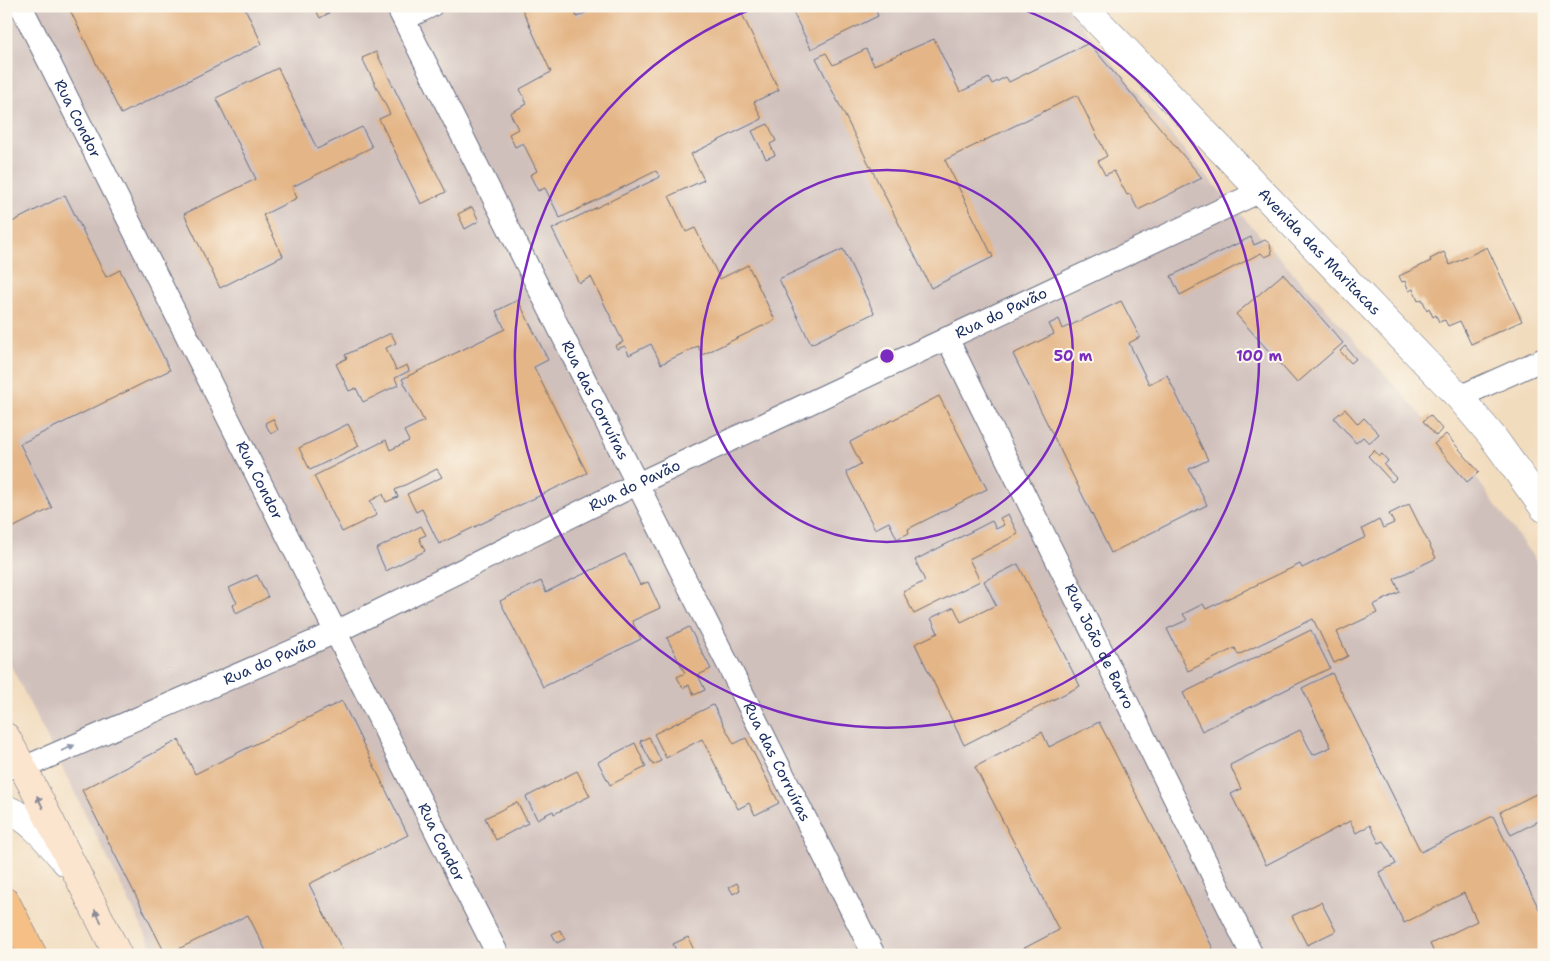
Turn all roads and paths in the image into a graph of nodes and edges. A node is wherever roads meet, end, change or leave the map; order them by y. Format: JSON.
{"nodes":[{"id":1,"x":21,"y":6,"type":"edge"},
{"id":2,"x":431,"y":6,"type":"edge"},
{"id":3,"x":1084,"y":6,"type":"edge"},
{"id":4,"x":401,"y":13,"type":"edge"},
{"id":5,"x":1261,"y":190,"type":"junction"},
{"id":6,"x":947,"y":338,"type":"junction"},
{"id":7,"x":1544,"y":359,"type":"edge"},
{"id":8,"x":1459,"y":397,"type":"junction"},
{"id":9,"x":637,"y":484,"type":"junction"},
{"id":10,"x":1544,"y":508,"type":"edge"},
{"id":11,"x":336,"y":632,"type":"junction"},
{"id":12,"x":6,"y":738,"type":"edge"},
{"id":13,"x":15,"y":768,"type":"edge"},
{"id":14,"x":6,"y":809,"type":"edge"},
{"id":15,"x":78,"y":877,"type":"junction"},
{"id":16,"x":6,"y":902,"type":"edge"},
{"id":17,"x":33,"y":955,"type":"edge"},
{"id":18,"x":118,"y":955,"type":"edge"},
{"id":19,"x":498,"y":955,"type":"edge"},
{"id":20,"x":874,"y":955,"type":"edge"},
{"id":21,"x":1252,"y":955,"type":"edge"}],
"edges":[{"from":1,"to":11,"type":"street","name":"Rua Condor"},
{"from":2,"to":4,"type":"street"},
{"from":3,"to":5,"type":"street","name":"Avenida das Maritacas"},
{"from":4,"to":9,"type":"street","name":"Rua das Corruíras"},
{"from":5,"to":6,"type":"street","name":"Rua do Pavão"},
{"from":5,"to":8,"type":"street","name":"Avenida das Maritacas"},
{"from":6,"to":9,"type":"street","name":"Rua do Pavão"},
{"from":6,"to":21,"type":"street","name":"Rua João de Barro"},
{"from":7,"to":8,"type":"street"},
{"from":8,"to":10,"type":"street","name":"Avenida das Maritacas"},
{"from":9,"to":11,"type":"street","name":"Rua do Pavão"},
{"from":9,"to":20,"type":"street","name":"Rua das Corruíras"},
{"from":13,"to":11,"type":"street","name":"Rua do Pavão","one_way":true},
{"from":11,"to":19,"type":"street","name":"Rua Condor"},
{"from":12,"to":13,"type":"main road"},
{"from":15,"to":13,"type":"main road","one_way":true},
{"from":14,"to":15,"type":"street"},
{"from":18,"to":15,"type":"main road","one_way":true},
{"from":16,"to":17,"type":"highway"}]}
